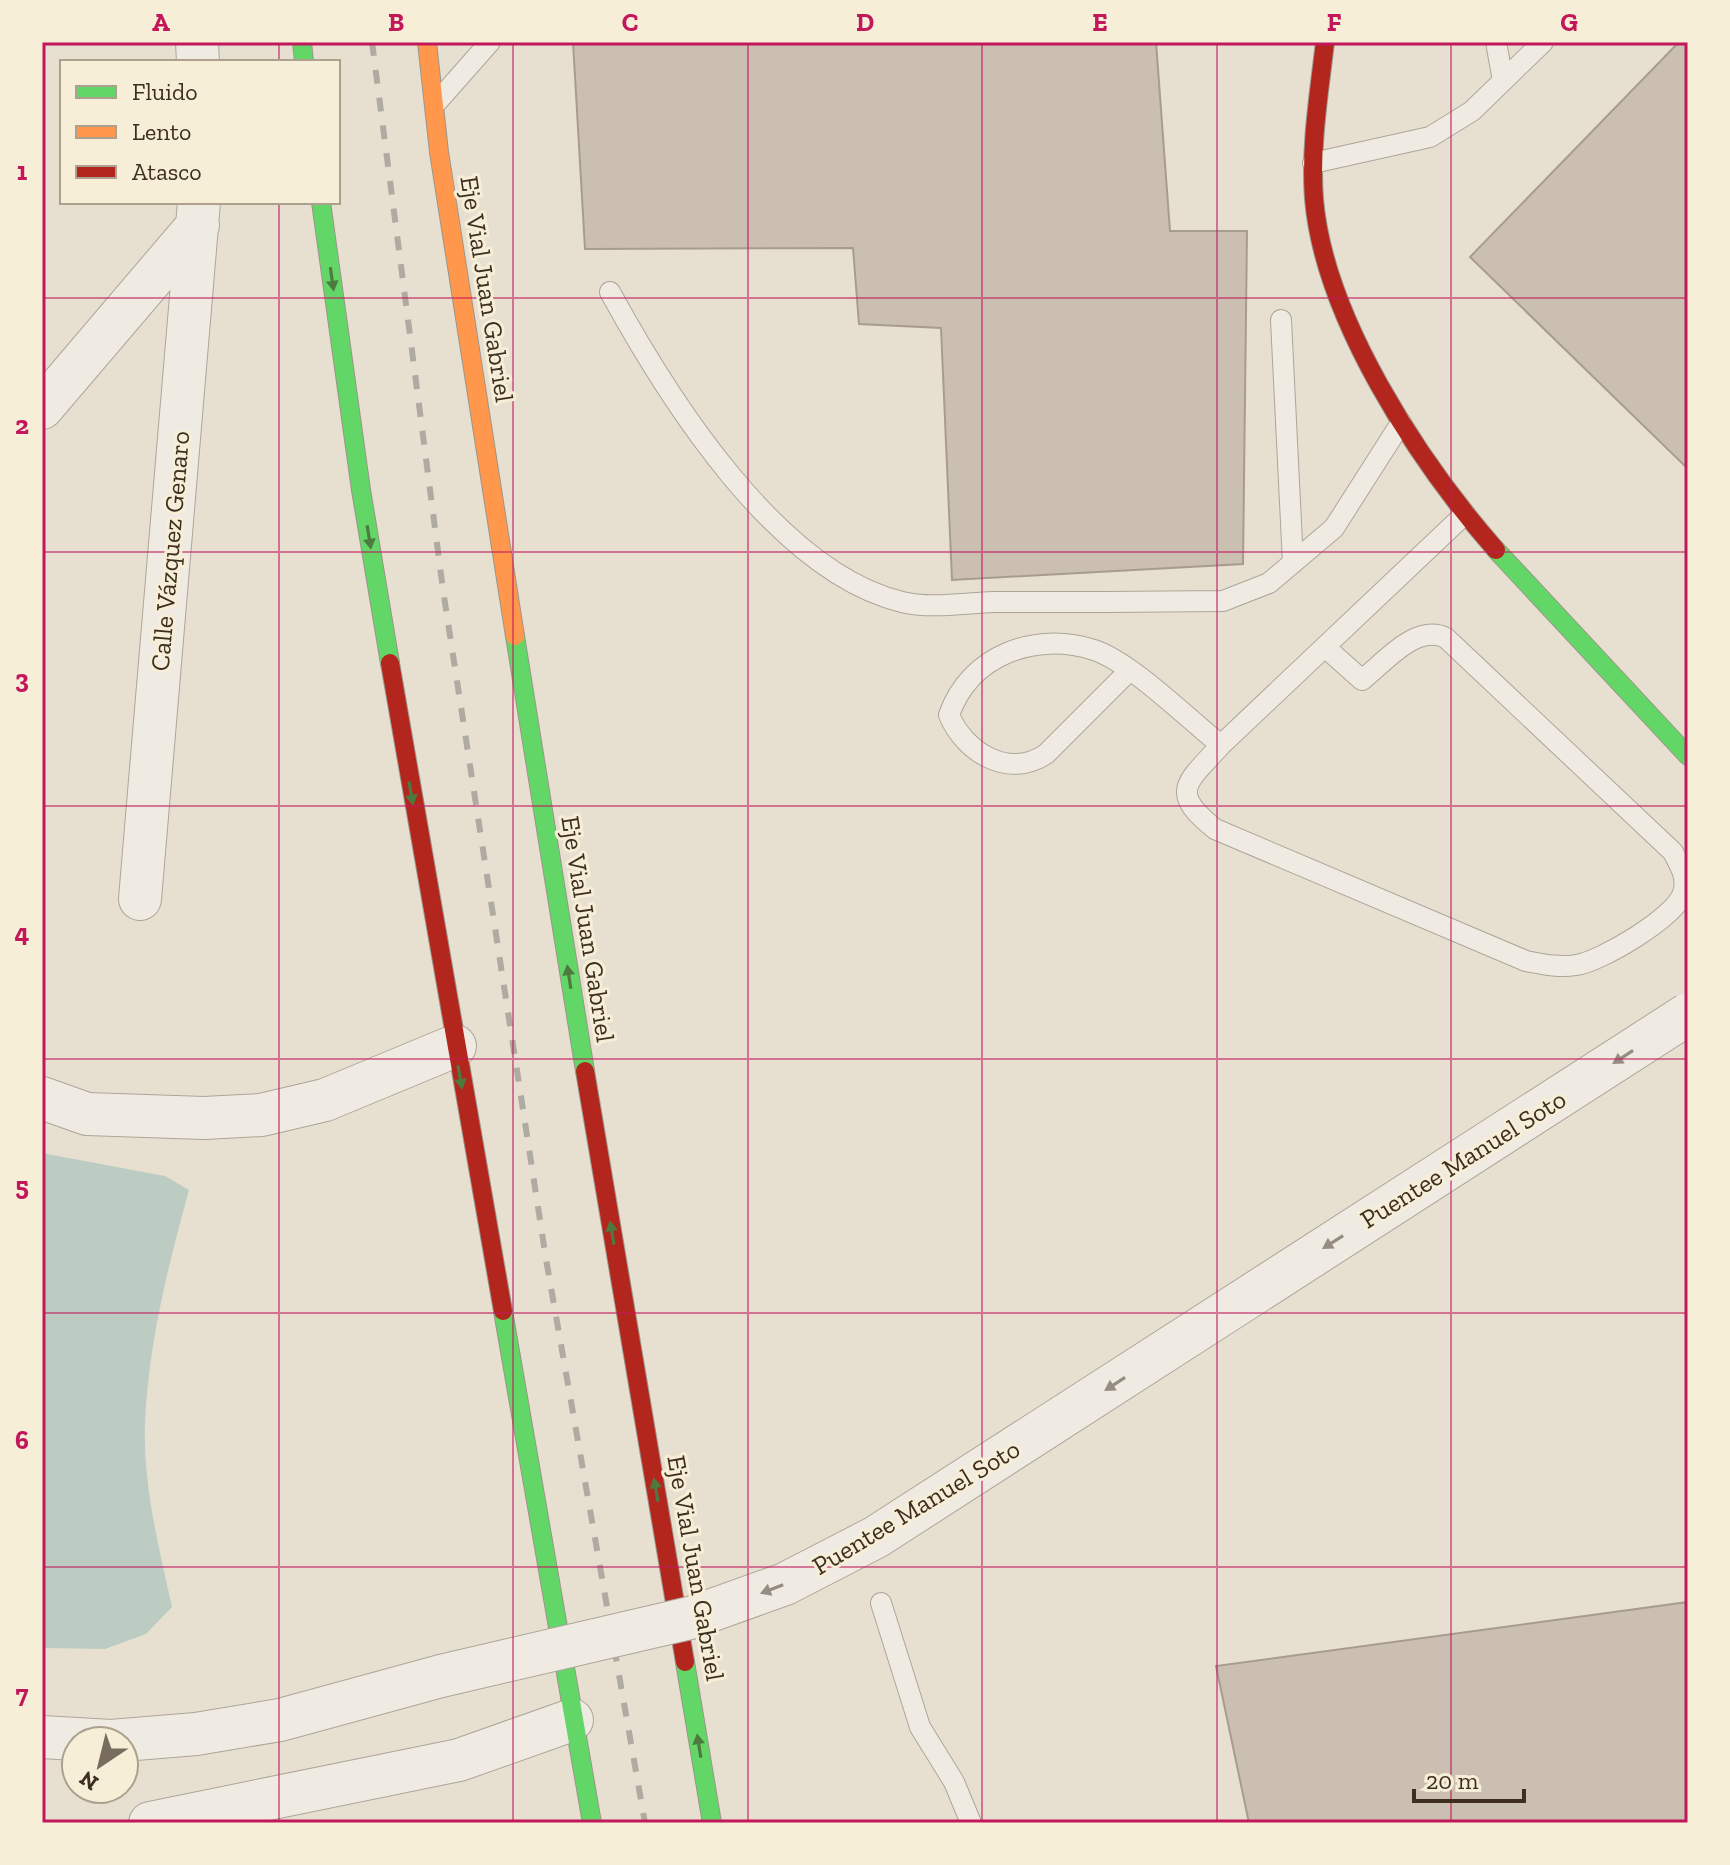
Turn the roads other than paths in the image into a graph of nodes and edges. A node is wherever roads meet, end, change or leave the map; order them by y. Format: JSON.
{"nodes":[{"id":1,"x":427,"y":42,"type":"edge"},
{"id":2,"x":490,"y":42,"type":"edge"},
{"id":3,"x":1325,"y":42,"type":"edge"},
{"id":4,"x":1496,"y":42,"type":"edge"},
{"id":5,"x":1543,"y":42,"type":"edge"},
{"id":6,"x":1503,"y":81,"type":"junction"},
{"id":7,"x":434,"y":105,"type":"junction"},
{"id":8,"x":1313,"y":163,"type":"junction"},
{"id":9,"x":321,"y":204,"type":"edge"},
{"id":10,"x":198,"y":214,"type":"edge"},
{"id":11,"x":610,"y":292,"type":"dead end"},
{"id":12,"x":1281,"y":320,"type":"dead end"},
{"id":13,"x":42,"y":408,"type":"edge"},
{"id":14,"x":1401,"y":423,"type":"junction"},
{"id":15,"x":1465,"y":514,"type":"junction"},
{"id":16,"x":1293,"y":563,"type":"junction"},
{"id":17,"x":1325,"y":647,"type":"junction"},
{"id":18,"x":1129,"y":671,"type":"junction"},
{"id":19,"x":1221,"y":745,"type":"junction"},
{"id":20,"x":1688,"y":756,"type":"edge"},
{"id":21,"x":140,"y":899,"type":"dead end"},
{"id":22,"x":1688,"y":1014,"type":"edge"},
{"id":23,"x":455,"y":1046,"type":"junction"},
{"id":24,"x":42,"y":1098,"type":"edge"},
{"id":25,"x":881,"y":1603,"type":"dead end"},
{"id":26,"x":572,"y":1720,"type":"junction"},
{"id":27,"x":42,"y":1737,"type":"edge"},
{"id":28,"x":150,"y":1823,"type":"edge"},
{"id":29,"x":592,"y":1823,"type":"edge"},
{"id":30,"x":712,"y":1823,"type":"edge"},
{"id":31,"x":971,"y":1823,"type":"edge"}],
"edges":[{"from":1,"to":7,"type":"main road","name":"Eje Vial Juan Gabriel"},
{"from":2,"to":7,"type":"lane"},
{"from":3,"to":8,"type":"main road"},
{"from":4,"to":6,"type":"lane"},
{"from":5,"to":6,"type":"lane"},
{"from":6,"to":8,"type":"lane"},
{"from":30,"to":7,"type":"main road","name":"Eje Vial Juan Gabriel","one_way":true},
{"from":8,"to":14,"type":"main road"},
{"from":9,"to":23,"type":"main road","one_way":true},
{"from":10,"to":13,"type":"street"},
{"from":10,"to":21,"type":"street","name":"Calle Vázquez Genaro"},
{"from":11,"to":16,"type":"lane"},
{"from":12,"to":16,"type":"lane"},
{"from":14,"to":15,"type":"main road"},
{"from":14,"to":16,"type":"lane"},
{"from":15,"to":17,"type":"lane"},
{"from":15,"to":20,"type":"main road"},
{"from":17,"to":19,"type":"lane"},
{"from":17,"to":19,"type":"lane"},
{"from":18,"to":18,"type":"lane"},
{"from":18,"to":19,"type":"lane"},
{"from":22,"to":27,"type":"street","name":"Puentee Manuel Soto","one_way":true,"bridge":true},
{"from":23,"to":24,"type":"street"},
{"from":23,"to":26,"type":"main road","one_way":true},
{"from":25,"to":31,"type":"lane"},
{"from":26,"to":28,"type":"street"},
{"from":26,"to":29,"type":"main road"}]}
